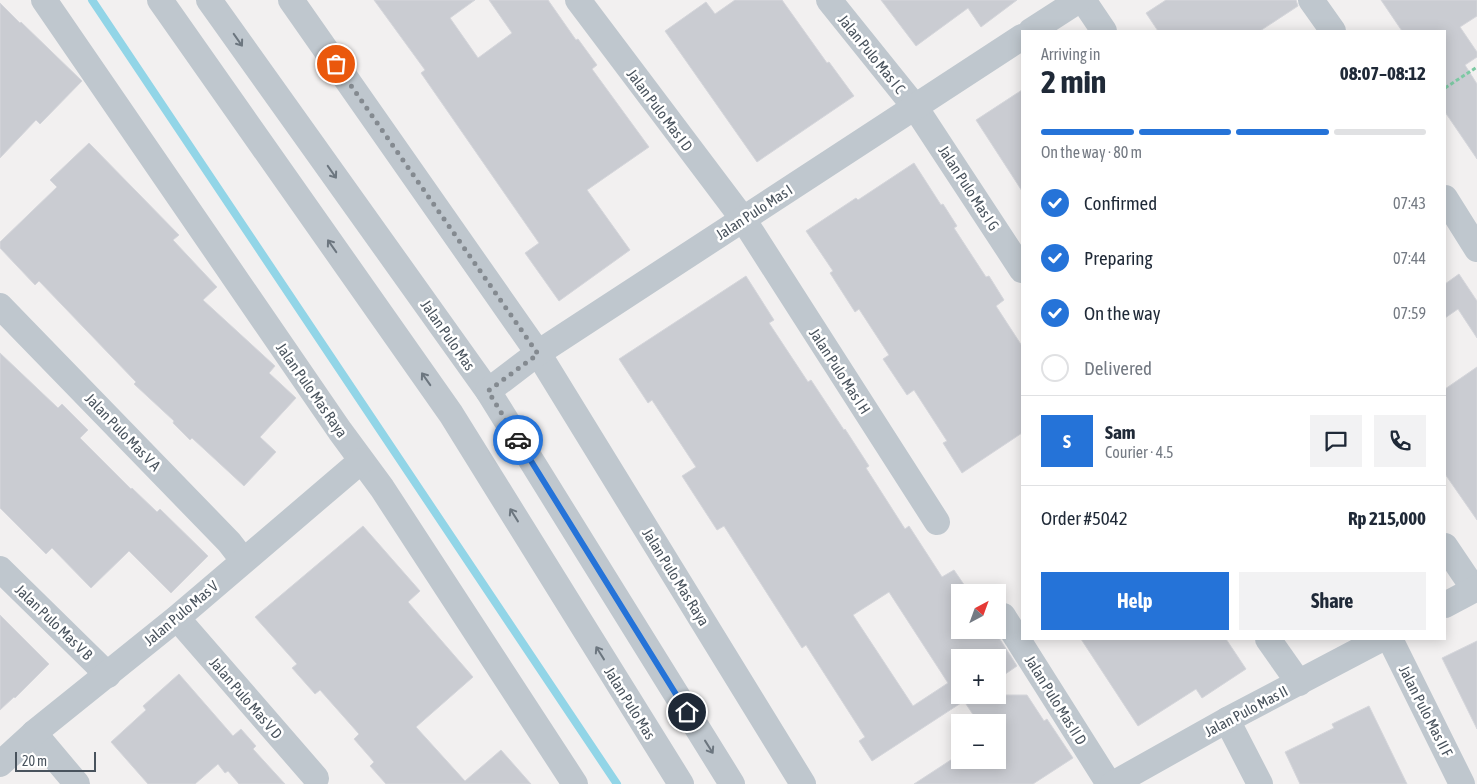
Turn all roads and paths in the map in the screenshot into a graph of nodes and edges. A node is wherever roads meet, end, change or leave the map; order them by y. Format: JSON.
{"nodes":[{"id":1,"x":44,"y":0,"type":"edge"},
{"id":2,"x":160,"y":0,"type":"edge"},
{"id":3,"x":210,"y":0,"type":"edge"},
{"id":4,"x":291,"y":0,"type":"edge"},
{"id":5,"x":578,"y":0,"type":"edge"},
{"id":6,"x":829,"y":0,"type":"edge"},
{"id":7,"x":1083,"y":0,"type":"edge"},
{"id":8,"x":1311,"y":0,"type":"edge"},
{"id":9,"x":1063,"y":4,"type":"edge"},
{"id":10,"x":1032,"y":30,"type":"edge"},
{"id":11,"x":1103,"y":30,"type":"edge"},
{"id":12,"x":1332,"y":30,"type":"edge"},
{"id":13,"x":1021,"y":38,"type":"edge"},
{"id":14,"x":1477,"y":67,"type":"edge"},
{"id":15,"x":1446,"y":87,"type":"edge"},
{"id":16,"x":915,"y":107,"type":"junction"},
{"id":17,"x":1446,"y":200,"type":"edge"},
{"id":18,"x":743,"y":220,"type":"junction"},
{"id":19,"x":1477,"y":249,"type":"edge"},
{"id":20,"x":1021,"y":268,"type":"edge"},
{"id":21,"x":0,"y":306,"type":"edge"},
{"id":22,"x":534,"y":356,"type":"junction"},
{"id":23,"x":491,"y":388,"type":"junction"},
{"id":24,"x":361,"y":461,"type":"junction"},
{"id":25,"x":937,"y":522,"type":"dead end"},
{"id":26,"x":1446,"y":547,"type":"edge"},
{"id":27,"x":243,"y":560,"type":"junction"},
{"id":28,"x":0,"y":569,"type":"edge"},
{"id":29,"x":1476,"y":589,"type":"edge"},
{"id":30,"x":1446,"y":604,"type":"edge"},
{"id":31,"x":177,"y":618,"type":"junction"},
{"id":32,"x":1006,"y":621,"type":"edge"},
{"id":33,"x":1269,"y":640,"type":"edge"},
{"id":34,"x":1379,"y":640,"type":"edge"},
{"id":35,"x":1390,"y":640,"type":"edge"},
{"id":36,"x":108,"y":674,"type":"junction"},
{"id":37,"x":1298,"y":683,"type":"junction"},
{"id":38,"x":1227,"y":720,"type":"junction"},
{"id":39,"x":34,"y":733,"type":"junction"},
{"id":40,"x":0,"y":764,"type":"edge"},
{"id":41,"x":316,"y":778,"type":"dead end"},
{"id":42,"x":77,"y":784,"type":"edge"},
{"id":43,"x":575,"y":784,"type":"edge"},
{"id":44,"x":681,"y":784,"type":"edge"},
{"id":45,"x":732,"y":784,"type":"edge"},
{"id":46,"x":803,"y":784,"type":"edge"},
{"id":47,"x":1111,"y":784,"type":"edge"},
{"id":48,"x":1260,"y":784,"type":"edge"},
{"id":49,"x":1462,"y":784,"type":"edge"}],
"edges":[{"from":1,"to":24,"type":"street","name":"Jalan Pulo Mas Raya"},
{"from":44,"to":2,"type":"street","name":"Jalan Pulo Mas","one_way":true},
{"from":3,"to":23,"type":"street","name":"Jalan Pulo Mas","one_way":true},
{"from":4,"to":22,"type":"street","name":"Jalan Pulo Mas Raya"},
{"from":5,"to":18,"type":"street","name":"Jalan Pulo Mas I D"},
{"from":6,"to":16,"type":"street","name":"Jalan Pulo Mas I C"},
{"from":7,"to":11,"type":"street"},
{"from":8,"to":12,"type":"street"},
{"from":9,"to":10,"type":"street"},
{"from":13,"to":16,"type":"street","name":"Jalan Pulo Mas I"},
{"from":14,"to":15,"type":"path"},
{"from":16,"to":18,"type":"street","name":"Jalan Pulo Mas I"},
{"from":16,"to":20,"type":"street","name":"Jalan Pulo Mas I G"},
{"from":17,"to":19,"type":"street"},
{"from":18,"to":22,"type":"street","name":"Jalan Pulo Mas I"},
{"from":18,"to":25,"type":"street","name":"Jalan Pulo Mas I H"},
{"from":21,"to":27,"type":"street","name":"Jalan Pulo Mas V A"},
{"from":22,"to":23,"type":"street","name":"Jalan Pulo Mas I"},
{"from":22,"to":46,"type":"street","name":"Jalan Pulo Mas Raya"},
{"from":23,"to":45,"type":"street","name":"Jalan Pulo Mas","one_way":true},
{"from":24,"to":27,"type":"street","name":"Jalan Pulo Mas V"},
{"from":24,"to":43,"type":"street","name":"Jalan Pulo Mas Raya"},
{"from":26,"to":29,"type":"street"},
{"from":27,"to":31,"type":"street","name":"Jalan Pulo Mas V"},
{"from":28,"to":36,"type":"street","name":"Jalan Pulo Mas V B"},
{"from":29,"to":30,"type":"street"},
{"from":31,"to":36,"type":"street","name":"Jalan Pulo Mas V"},
{"from":31,"to":41,"type":"street","name":"Jalan Pulo Mas V D"},
{"from":32,"to":47,"type":"street","name":"Jalan Pulo Mas II D"},
{"from":33,"to":37,"type":"street"},
{"from":34,"to":37,"type":"street","name":"Jalan Pulo Mas II"},
{"from":35,"to":49,"type":"street","name":"Jalan Pulo Mas II F"},
{"from":36,"to":39,"type":"street","name":"Jalan Pulo Mas V"},
{"from":37,"to":38,"type":"street","name":"Jalan Pulo Mas II"},
{"from":38,"to":47,"type":"street","name":"Jalan Pulo Mas II"},
{"from":38,"to":48,"type":"street"},
{"from":39,"to":40,"type":"street","name":"Jalan Pulo Mas V"},
{"from":39,"to":42,"type":"street"}]}
